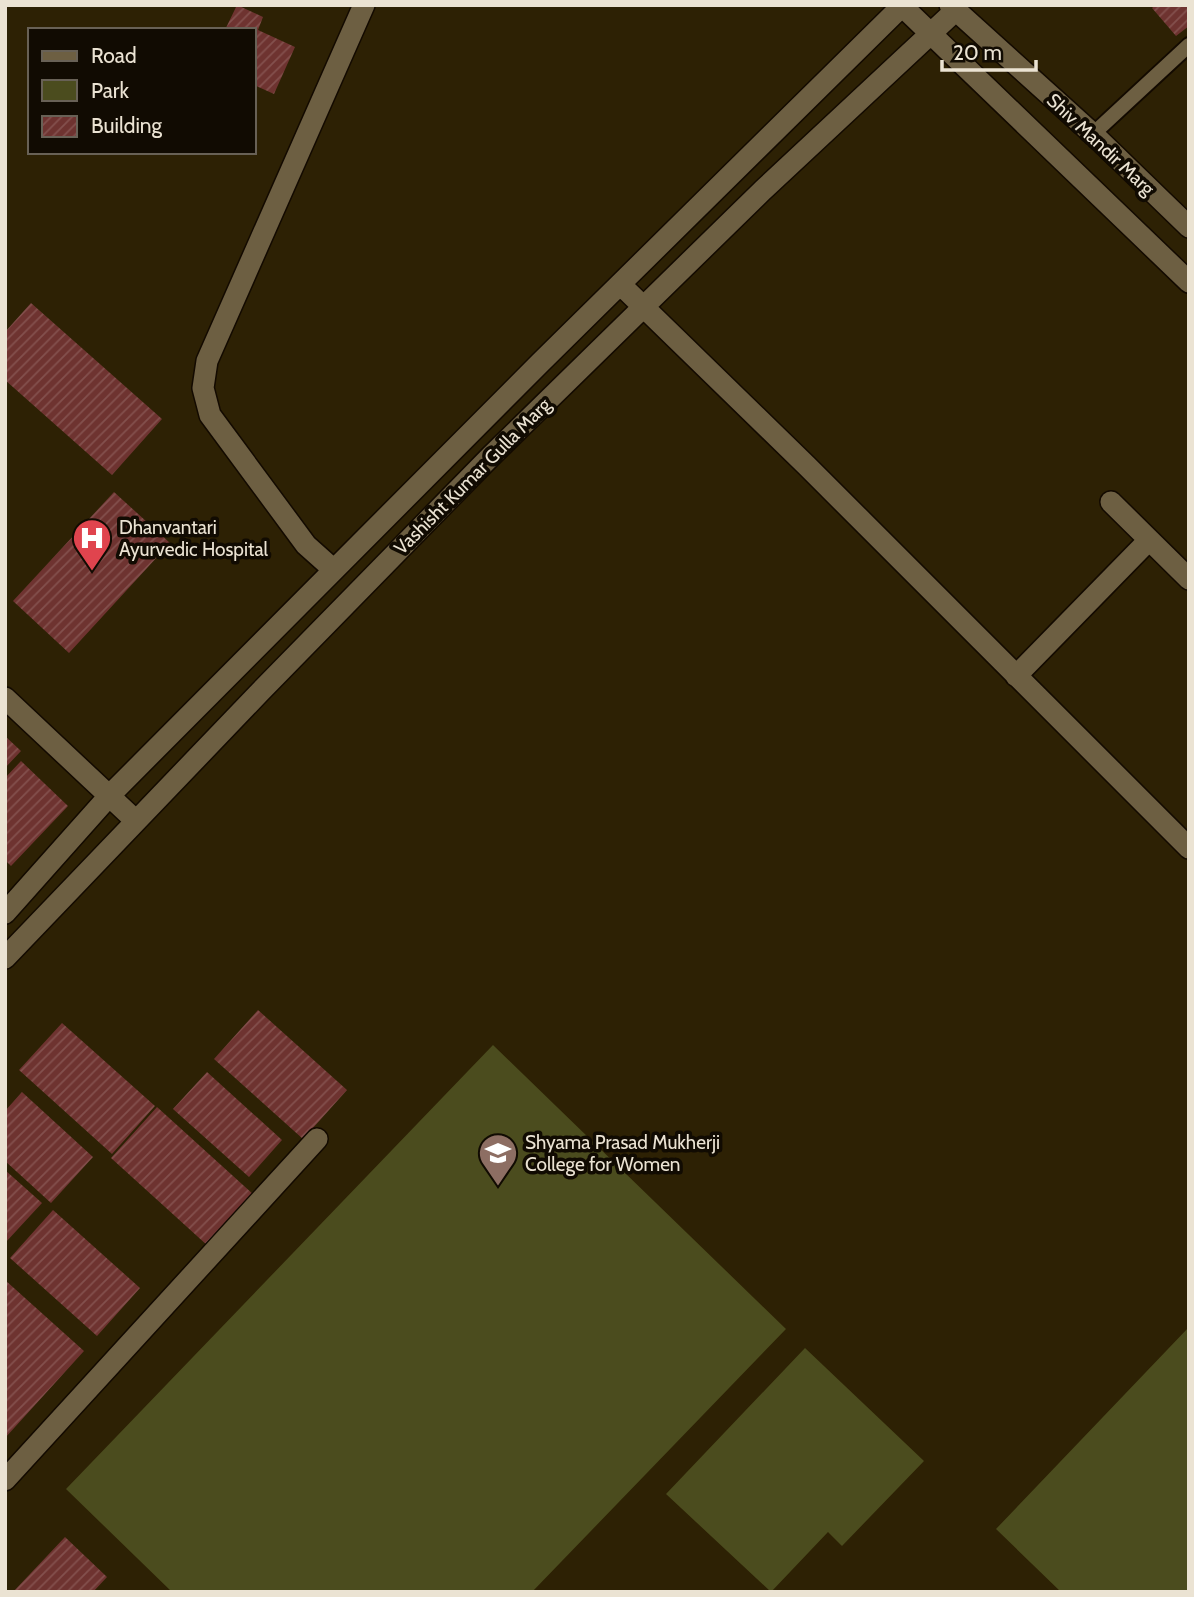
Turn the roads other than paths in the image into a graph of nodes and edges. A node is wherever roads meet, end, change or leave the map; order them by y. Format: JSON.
{"nodes":[{"id":1,"x":364,"y":5,"type":"edge"},
{"id":2,"x":902,"y":6,"type":"edge"},
{"id":3,"x":953,"y":8,"type":"edge"},
{"id":4,"x":931,"y":35,"type":"junction"},
{"id":5,"x":1189,"y":44,"type":"edge"},
{"id":6,"x":1093,"y":134,"type":"junction"},
{"id":7,"x":1189,"y":227,"type":"edge"},
{"id":8,"x":1189,"y":282,"type":"edge"},
{"id":9,"x":620,"y":284,"type":"junction"},
{"id":10,"x":643,"y":307,"type":"junction"},
{"id":11,"x":1111,"y":502,"type":"dead end"},
{"id":12,"x":1149,"y":540,"type":"junction"},
{"id":13,"x":334,"y":570,"type":"junction"},
{"id":14,"x":1189,"y":579,"type":"edge"},
{"id":15,"x":1016,"y":676,"type":"junction"},
{"id":16,"x":5,"y":698,"type":"edge"},
{"id":17,"x":110,"y":796,"type":"junction"},
{"id":18,"x":136,"y":821,"type":"junction"},
{"id":19,"x":1189,"y":848,"type":"edge"},
{"id":20,"x":5,"y":913,"type":"edge"},
{"id":21,"x":5,"y":958,"type":"edge"},
{"id":22,"x":317,"y":1139,"type":"dead end"},
{"id":23,"x":5,"y":1480,"type":"edge"}],
"edges":[{"from":1,"to":13,"type":"street"},
{"from":2,"to":4,"type":"street"},
{"from":2,"to":9,"type":"street","name":"Vashisht Kumar Gulla Marg"},
{"from":3,"to":4,"type":"street","name":"Vashisht Kumar Gulla Marg"},
{"from":3,"to":6,"type":"street","name":"Shiv Mandir Marg"},
{"from":4,"to":8,"type":"street"},
{"from":4,"to":10,"type":"street","name":"Vashisht Kumar Gulla Marg"},
{"from":5,"to":6,"type":"lane"},
{"from":6,"to":7,"type":"street","name":"Shiv Mandir Marg"},
{"from":9,"to":10,"type":"street"},
{"from":9,"to":13,"type":"street","name":"Vashisht Kumar Gulla Marg"},
{"from":10,"to":15,"type":"street"},
{"from":10,"to":18,"type":"street","name":"Vashisht Kumar Gulla Marg"},
{"from":11,"to":12,"type":"street"},
{"from":12,"to":14,"type":"street"},
{"from":12,"to":15,"type":"street"},
{"from":13,"to":17,"type":"street","name":"Vashisht Kumar Gulla Marg"},
{"from":15,"to":19,"type":"street"},
{"from":16,"to":17,"type":"street"},
{"from":17,"to":18,"type":"street"},
{"from":17,"to":20,"type":"street","name":"Vashisht Kumar Gulla Marg"},
{"from":18,"to":21,"type":"street","name":"Vashisht Kumar Gulla Marg"},
{"from":22,"to":23,"type":"street"}]}
